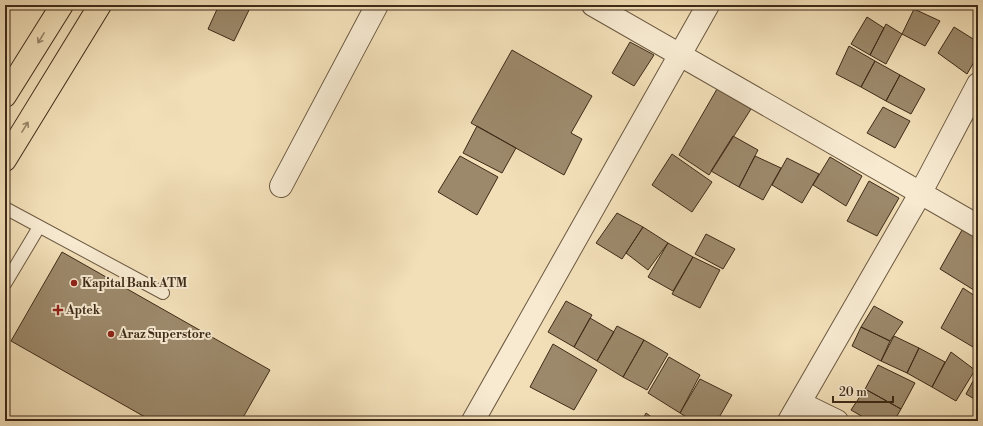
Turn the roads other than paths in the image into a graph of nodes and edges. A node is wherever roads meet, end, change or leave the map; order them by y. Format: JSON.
{"nodes":[{"id":1,"x":62,"y":5,"type":"edge"},
{"id":2,"x":100,"y":5,"type":"edge"},
{"id":3,"x":377,"y":5,"type":"edge"},
{"id":4,"x":593,"y":5,"type":"edge"},
{"id":5,"x":708,"y":5,"type":"edge"},
{"id":6,"x":681,"y":56,"type":"junction"},
{"id":7,"x":978,"y":84,"type":"edge"},
{"id":8,"x":5,"y":96,"type":"edge"},
{"id":9,"x":5,"y":160,"type":"edge"},
{"id":10,"x":281,"y":186,"type":"dead end"},
{"id":11,"x":920,"y":194,"type":"junction"},
{"id":12,"x":5,"y":208,"type":"edge"},
{"id":13,"x":978,"y":226,"type":"edge"},
{"id":14,"x":39,"y":227,"type":"junction"},
{"id":15,"x":5,"y":284,"type":"edge"},
{"id":16,"x":163,"y":293,"type":"dead end"},
{"id":17,"x":800,"y":403,"type":"junction"},
{"id":18,"x":473,"y":421,"type":"edge"},
{"id":19,"x":789,"y":421,"type":"edge"},
{"id":20,"x":837,"y":421,"type":"edge"}],
"edges":[{"from":1,"to":8,"type":"main road","one_way":true},
{"from":9,"to":2,"type":"main road","one_way":true},
{"from":3,"to":10,"type":"street"},
{"from":4,"to":6,"type":"street"},
{"from":5,"to":6,"type":"street"},
{"from":6,"to":11,"type":"street"},
{"from":6,"to":18,"type":"street"},
{"from":7,"to":11,"type":"street"},
{"from":11,"to":13,"type":"street"},
{"from":11,"to":17,"type":"street"},
{"from":12,"to":14,"type":"lane"},
{"from":14,"to":15,"type":"lane"},
{"from":14,"to":16,"type":"lane"},
{"from":17,"to":19,"type":"street"},
{"from":17,"to":20,"type":"street"}]}
